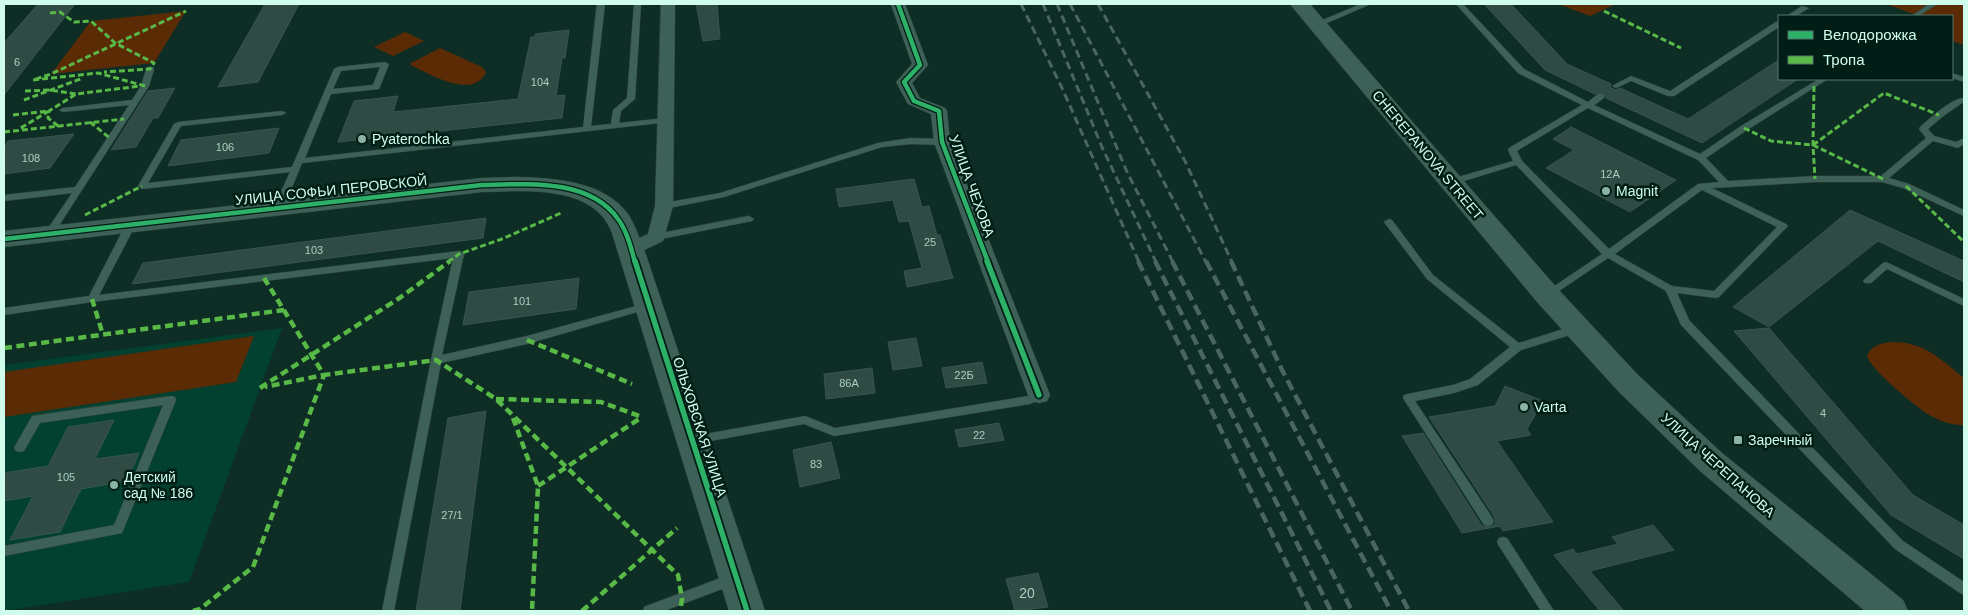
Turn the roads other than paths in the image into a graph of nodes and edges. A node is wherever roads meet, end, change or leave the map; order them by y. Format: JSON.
{"nodes":[{"id":1,"x":601,"y":4,"type":"edge"},
{"id":2,"x":637,"y":4,"type":"edge"},
{"id":3,"x":668,"y":4,"type":"edge"},
{"id":4,"x":898,"y":4,"type":"edge"},
{"id":5,"x":1300,"y":4,"type":"edge"},
{"id":6,"x":1368,"y":4,"type":"edge"},
{"id":7,"x":1459,"y":4,"type":"edge"},
{"id":8,"x":1933,"y":4,"type":"edge"},
{"id":9,"x":1804,"y":8,"type":"dead end"},
{"id":10,"x":1793,"y":15,"type":"edge"},
{"id":11,"x":1916,"y":15,"type":"edge"},
{"id":12,"x":1317,"y":24,"type":"junction"},
{"id":13,"x":1778,"y":25,"type":"edge"},
{"id":14,"x":150,"y":69,"type":"dead end"},
{"id":15,"x":1822,"y":80,"type":"edge"},
{"id":16,"x":1616,"y":86,"type":"dead end"},
{"id":17,"x":328,"y":92,"type":"junction"},
{"id":18,"x":1601,"y":96,"type":"dead end"},
{"id":19,"x":1964,"y":101,"type":"edge"},
{"id":20,"x":135,"y":102,"type":"junction"},
{"id":21,"x":1588,"y":105,"type":"junction"},
{"id":22,"x":63,"y":110,"type":"dead end"},
{"id":23,"x":282,"y":113,"type":"dead end"},
{"id":24,"x":666,"y":120,"type":"junction"},
{"id":25,"x":615,"y":126,"type":"junction"},
{"id":26,"x":587,"y":129,"type":"junction"},
{"id":27,"x":1931,"y":138,"type":"junction"},
{"id":28,"x":1964,"y":140,"type":"edge"},
{"id":29,"x":942,"y":142,"type":"junction"},
{"id":30,"x":1701,"y":158,"type":"junction"},
{"id":31,"x":1518,"y":162,"type":"junction"},
{"id":32,"x":297,"y":165,"type":"junction"},
{"id":33,"x":1883,"y":179,"type":"junction"},
{"id":34,"x":1451,"y":182,"type":"junction"},
{"id":35,"x":1726,"y":184,"type":"junction"},
{"id":36,"x":1701,"y":186,"type":"junction"},
{"id":37,"x":79,"y":189,"type":"junction"},
{"id":38,"x":4,"y":198,"type":"edge"},
{"id":39,"x":664,"y":206,"type":"junction"},
{"id":40,"x":279,"y":207,"type":"junction"},
{"id":41,"x":1964,"y":213,"type":"edge"},
{"id":42,"x":749,"y":219,"type":"dead end"},
{"id":43,"x":1389,"y":222,"type":"dead end"},
{"id":44,"x":131,"y":224,"type":"junction"},
{"id":45,"x":50,"y":233,"type":"junction"},
{"id":46,"x":4,"y":239,"type":"edge"},
{"id":47,"x":644,"y":243,"type":"junction"},
{"id":48,"x":1608,"y":254,"type":"junction"},
{"id":49,"x":1868,"y":282,"type":"dead end"},
{"id":50,"x":1670,"y":289,"type":"junction"},
{"id":51,"x":1547,"y":295,"type":"junction"},
{"id":52,"x":92,"y":299,"type":"junction"},
{"id":53,"x":1964,"y":304,"type":"edge"},
{"id":54,"x":648,"y":306,"type":"junction"},
{"id":55,"x":4,"y":312,"type":"edge"},
{"id":56,"x":1577,"y":329,"type":"junction"},
{"id":57,"x":1517,"y":346,"type":"junction"},
{"id":58,"x":436,"y":360,"type":"junction"},
{"id":59,"x":1039,"y":395,"type":"joint"},
{"id":60,"x":693,"y":440,"type":"junction"},
{"id":61,"x":20,"y":448,"type":"dead end"},
{"id":62,"x":1488,"y":521,"type":"dead end"},
{"id":63,"x":1503,"y":542,"type":"dead end"},
{"id":64,"x":4,"y":551,"type":"edge"},
{"id":65,"x":737,"y":578,"type":"junction"},
{"id":66,"x":1964,"y":589,"type":"edge"},
{"id":67,"x":388,"y":611,"type":"edge"},
{"id":68,"x":649,"y":611,"type":"edge"},
{"id":69,"x":747,"y":611,"type":"edge"},
{"id":70,"x":1548,"y":611,"type":"edge"},
{"id":71,"x":1890,"y":611,"type":"edge"}],
"edges":[{"from":1,"to":26,"type":"lane"},
{"from":2,"to":25,"type":"lane"},
{"from":3,"to":24,"type":"street"},
{"from":4,"to":29,"type":"street","name":"УЛИЦА ЧЕХОВА"},
{"from":5,"to":12,"type":"street","name":"CHEREPANOVA STREET"},
{"from":6,"to":12,"type":"lane"},
{"from":7,"to":21,"type":"lane"},
{"from":8,"to":11,"type":"lane"},
{"from":9,"to":10,"type":"lane"},
{"from":12,"to":34,"type":"street","name":"CHEREPANOVA STREET"},
{"from":13,"to":16,"type":"lane"},
{"from":14,"to":20,"type":"lane"},
{"from":15,"to":30,"type":"lane"},
{"from":17,"to":17,"type":"lane"},
{"from":17,"to":32,"type":"lane"},
{"from":18,"to":21,"type":"lane"},
{"from":19,"to":27,"type":"lane"},
{"from":20,"to":22,"type":"lane"},
{"from":20,"to":37,"type":"lane"},
{"from":21,"to":30,"type":"lane"},
{"from":21,"to":31,"type":"lane"},
{"from":23,"to":32,"type":"lane"},
{"from":24,"to":25,"type":"lane"},
{"from":24,"to":39,"type":"street"},
{"from":25,"to":26,"type":"lane"},
{"from":26,"to":32,"type":"lane"},
{"from":27,"to":28,"type":"lane"},
{"from":27,"to":33,"type":"lane"},
{"from":29,"to":39,"type":"lane"},
{"from":29,"to":59,"type":"street","name":"УЛИЦА ЧЕХОВА"},
{"from":30,"to":35,"type":"lane"},
{"from":31,"to":34,"type":"lane"},
{"from":31,"to":48,"type":"lane"},
{"from":32,"to":40,"type":"lane"},
{"from":33,"to":35,"type":"lane"},
{"from":33,"to":41,"type":"lane"},
{"from":34,"to":51,"type":"street","name":"CHEREPANOVA STREET"},
{"from":35,"to":36,"type":"lane"},
{"from":36,"to":48,"type":"lane"},
{"from":36,"to":50,"type":"lane"},
{"from":37,"to":38,"type":"lane"},
{"from":37,"to":45,"type":"lane"},
{"from":39,"to":47,"type":"street"},
{"from":40,"to":44,"type":"street","name":"УЛИЦА СОФЬИ ПЕРОВСКОЙ"},
{"from":40,"to":47,"type":"street","name":"УЛИЦА СОФЬИ ПЕРОВСКОЙ"},
{"from":42,"to":47,"type":"lane"},
{"from":43,"to":57,"type":"lane"},
{"from":44,"to":45,"type":"street","name":"УЛИЦА СОФЬИ ПЕРОВСКОЙ"},
{"from":44,"to":52,"type":"lane"},
{"from":45,"to":46,"type":"street","name":"УЛИЦА СОФЬИ ПЕРОВСКОЙ"},
{"from":47,"to":54,"type":"street","name":"ОЛЬХОВСКАЯ УЛИЦА"},
{"from":48,"to":50,"type":"lane"},
{"from":48,"to":51,"type":"lane"},
{"from":49,"to":53,"type":"lane"},
{"from":50,"to":66,"type":"lane"},
{"from":51,"to":56,"type":"street","name":"УЛИЦА ЧЕРЕПАНОВА"},
{"from":52,"to":55,"type":"lane"},
{"from":52,"to":58,"type":"lane"},
{"from":54,"to":58,"type":"lane"},
{"from":54,"to":60,"type":"street","name":"ОЛЬХОВСКАЯ УЛИЦА"},
{"from":56,"to":57,"type":"lane"},
{"from":56,"to":71,"type":"street","name":"УЛИЦА ЧЕРЕПАНОВА"},
{"from":57,"to":62,"type":"lane"},
{"from":58,"to":67,"type":"lane"},
{"from":59,"to":60,"type":"lane"},
{"from":60,"to":65,"type":"street","name":"ОЛЬХОВСКАЯ УЛИЦА"},
{"from":61,"to":64,"type":"lane"},
{"from":63,"to":70,"type":"lane"},
{"from":65,"to":68,"type":"lane"},
{"from":65,"to":69,"type":"street","name":"ОЛЬХОВСКАЯ УЛИЦА"}]}
